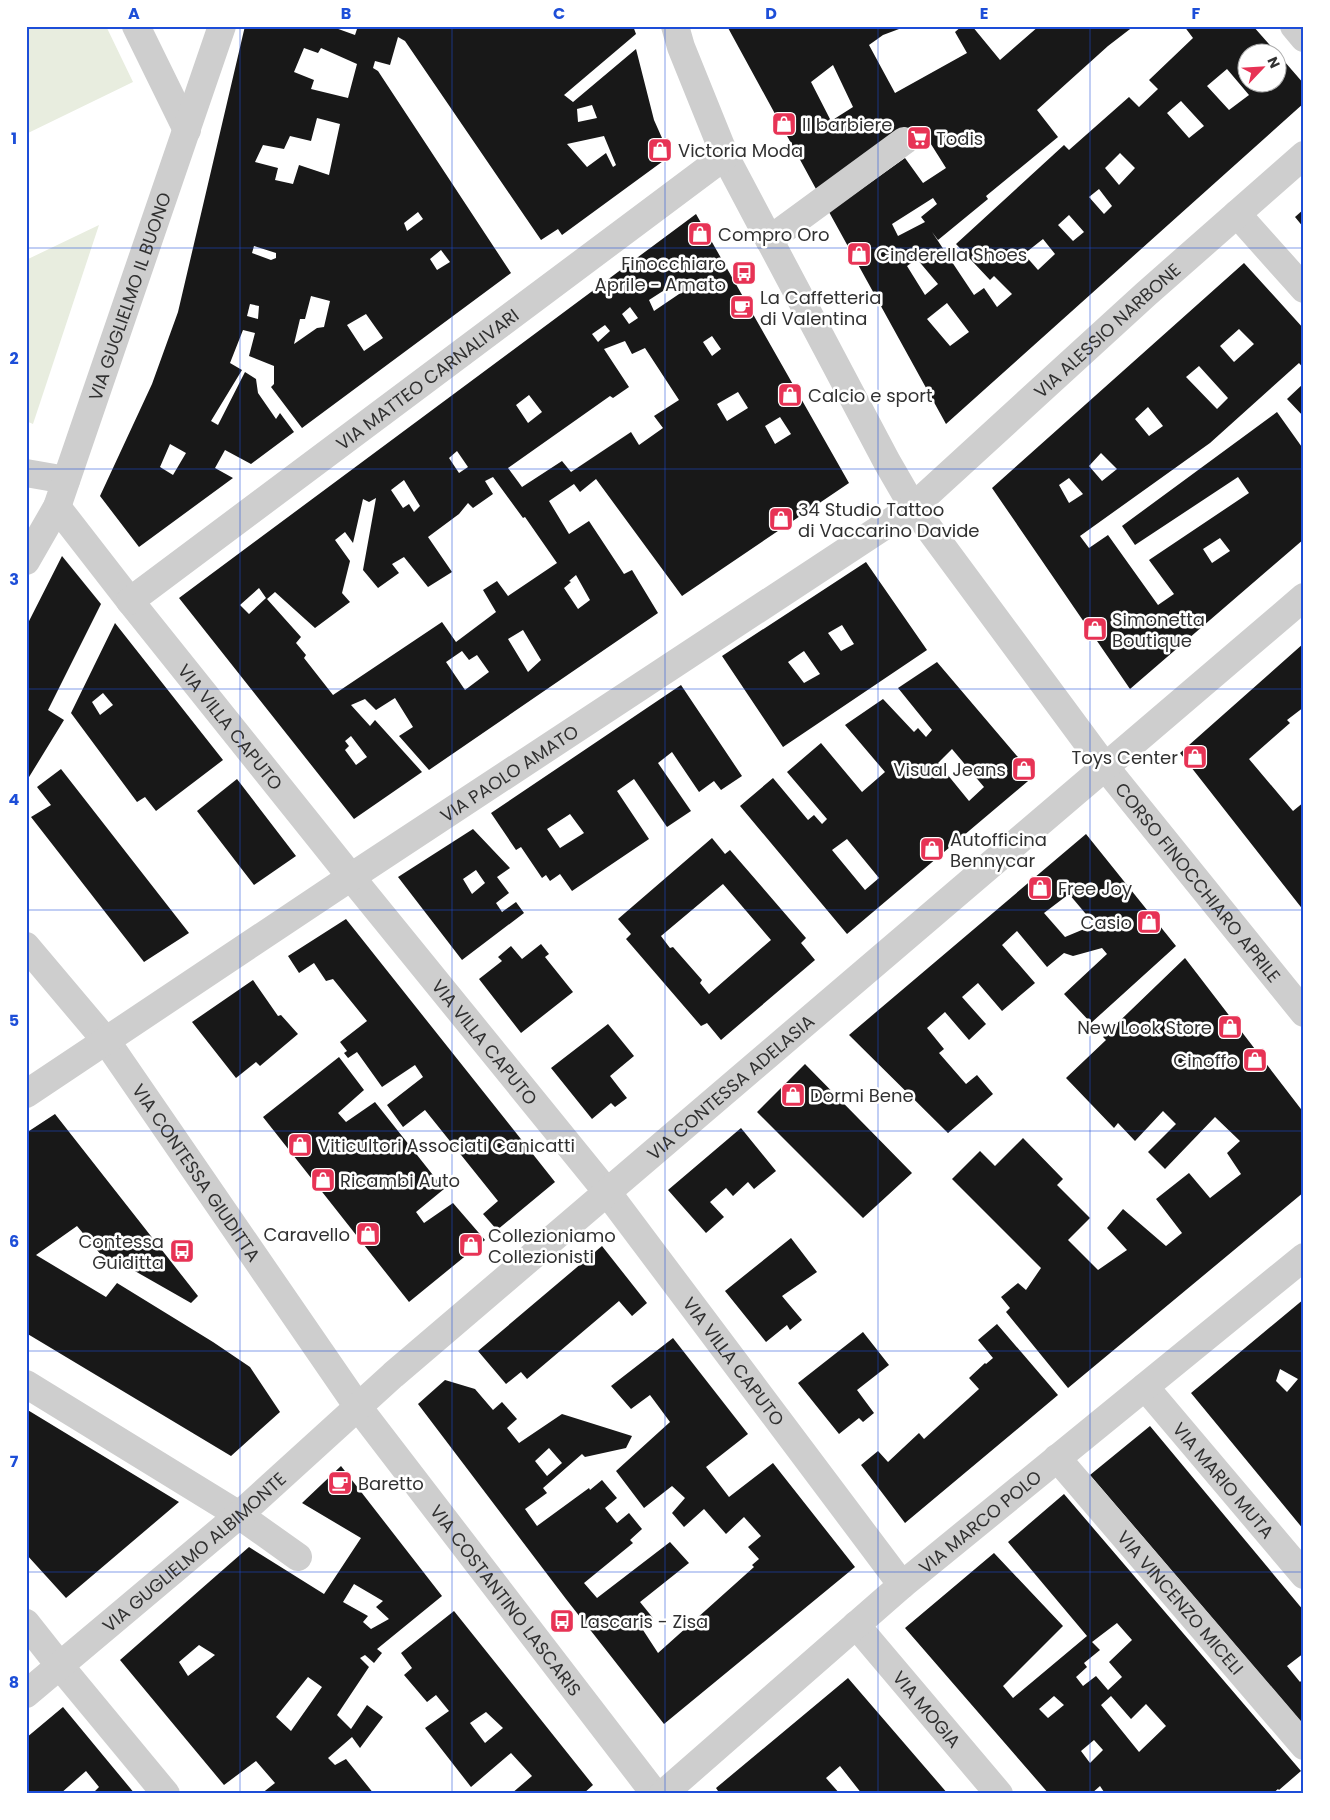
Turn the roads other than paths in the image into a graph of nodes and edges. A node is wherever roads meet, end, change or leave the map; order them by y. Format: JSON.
{"nodes":[{"id":1,"x":136,"y":26,"type":"edge"},
{"id":2,"x":222,"y":26,"type":"edge"},
{"id":3,"x":675,"y":26,"type":"edge"},
{"id":4,"x":1294,"y":26,"type":"edge"},
{"id":5,"x":1304,"y":38,"type":"edge"},
{"id":6,"x":187,"y":130,"type":"junction"},
{"id":7,"x":904,"y":141,"type":"dead end"},
{"id":8,"x":1304,"y":155,"type":"edge"},
{"id":9,"x":725,"y":156,"type":"junction"},
{"id":10,"x":1237,"y":214,"type":"junction"},
{"id":11,"x":769,"y":240,"type":"junction"},
{"id":12,"x":1304,"y":289,"type":"edge"},
{"id":13,"x":26,"y":473,"type":"edge"},
{"id":14,"x":66,"y":480,"type":"junction"},
{"id":15,"x":57,"y":507,"type":"junction"},
{"id":16,"x":913,"y":507,"type":"junction"},
{"id":17,"x":26,"y":561,"type":"edge"},
{"id":18,"x":1304,"y":597,"type":"edge"},
{"id":19,"x":130,"y":601,"type":"junction"},
{"id":20,"x":1106,"y":768,"type":"junction"},
{"id":21,"x":351,"y":877,"type":"junction"},
{"id":22,"x":26,"y":946,"type":"edge"},
{"id":23,"x":1304,"y":1013,"type":"edge"},
{"id":24,"x":107,"y":1042,"type":"junction"},
{"id":25,"x":26,"y":1094,"type":"edge"},
{"id":26,"x":607,"y":1192,"type":"junction"},
{"id":27,"x":1304,"y":1257,"type":"edge"},
{"id":28,"x":26,"y":1384,"type":"edge"},
{"id":29,"x":1145,"y":1387,"type":"junction"},
{"id":30,"x":358,"y":1407,"type":"junction"},
{"id":31,"x":1058,"y":1458,"type":"junction"},
{"id":32,"x":239,"y":1515,"type":"junction"},
{"id":33,"x":298,"y":1558,"type":"dead end"},
{"id":34,"x":1304,"y":1575,"type":"edge"},
{"id":35,"x":902,"y":1585,"type":"junction"},
{"id":36,"x":26,"y":1623,"type":"edge"},
{"id":37,"x":856,"y":1624,"type":"junction"},
{"id":38,"x":60,"y":1666,"type":"junction"},
{"id":39,"x":26,"y":1694,"type":"edge"},
{"id":40,"x":1304,"y":1746,"type":"edge"},
{"id":41,"x":166,"y":1794,"type":"edge"},
{"id":42,"x":655,"y":1794,"type":"edge"},
{"id":43,"x":663,"y":1794,"type":"edge"},
{"id":44,"x":999,"y":1794,"type":"edge"}],
"edges":[{"from":1,"to":6,"type":"street"},
{"from":2,"to":6,"type":"street","name":"VIA GUGLIELMO IL BUONO"},
{"from":3,"to":9,"type":"street","name":"CORSO FINOCCHIARO APRILE"},
{"from":4,"to":5,"type":"street"},
{"from":6,"to":14,"type":"street","name":"VIA GUGLIELMO IL BUONO"},
{"from":7,"to":11,"type":"street"},
{"from":8,"to":10,"type":"street","name":"VIA ALESSIO NARBONE"},
{"from":9,"to":11,"type":"street","name":"CORSO FINOCCHIARO APRILE"},
{"from":9,"to":19,"type":"street","name":"VIA MATTEO CARNALIVARI"},
{"from":10,"to":12,"type":"street"},
{"from":10,"to":16,"type":"street","name":"VIA ALESSIO NARBONE"},
{"from":11,"to":16,"type":"street","name":"CORSO FINOCCHIARO APRILE"},
{"from":13,"to":14,"type":"street"},
{"from":14,"to":15,"type":"street","name":"VIA GUGLIELMO IL BUONO"},
{"from":15,"to":17,"type":"street","name":"VIA GUGLIELMO IL BUONO"},
{"from":15,"to":19,"type":"street","name":"VIA VILLA CAPUTO"},
{"from":16,"to":20,"type":"street","name":"CORSO FINOCCHIARO APRILE"},
{"from":16,"to":21,"type":"street","name":"VIA PAOLO AMATO"},
{"from":18,"to":20,"type":"street","name":"VIA CONTESSA ADELASIA"},
{"from":19,"to":21,"type":"street","name":"VIA VILLA CAPUTO"},
{"from":20,"to":23,"type":"street","name":"CORSO FINOCCHIARO APRILE"},
{"from":20,"to":26,"type":"street","name":"VIA CONTESSA ADELASIA"},
{"from":21,"to":24,"type":"street","name":"VIA PAOLO AMATO"},
{"from":21,"to":26,"type":"street","name":"VIA VILLA CAPUTO"},
{"from":22,"to":24,"type":"street","name":"VIA CONTESSA GIUDITTA"},
{"from":24,"to":25,"type":"street","name":"VIA PAOLO AMATO"},
{"from":24,"to":30,"type":"street","name":"VIA CONTESSA GIUDITTA"},
{"from":26,"to":30,"type":"street","name":"VIA CONTESSA ADELASIA"},
{"from":26,"to":35,"type":"street","name":"VIA VILLA CAPUTO"},
{"from":27,"to":29,"type":"street","name":"VIA MARCO POLO"},
{"from":28,"to":32,"type":"street"},
{"from":29,"to":31,"type":"street","name":"VIA MARCO POLO"},
{"from":29,"to":34,"type":"street","name":"VIA MARIO MUTA"},
{"from":30,"to":32,"type":"street","name":"VIA GUGLIELMO ALBIMONTE"},
{"from":30,"to":42,"type":"street","name":"VIA COSTANTINO LASCARIS"},
{"from":31,"to":35,"type":"street","name":"VIA MARCO POLO"},
{"from":31,"to":40,"type":"street","name":"VIA VINCENZO MICELI"},
{"from":32,"to":33,"type":"street"},
{"from":32,"to":38,"type":"street","name":"VIA GUGLIELMO ALBIMONTE"},
{"from":35,"to":37,"type":"street","name":"VIA MARCO POLO"},
{"from":36,"to":38,"type":"street"},
{"from":37,"to":43,"type":"street","name":"VIA MARCO POLO"},
{"from":37,"to":44,"type":"street","name":"VIA MOGIA"},
{"from":38,"to":39,"type":"street","name":"VIA GUGLIELMO ALBIMONTE"},
{"from":38,"to":41,"type":"street"}]}
